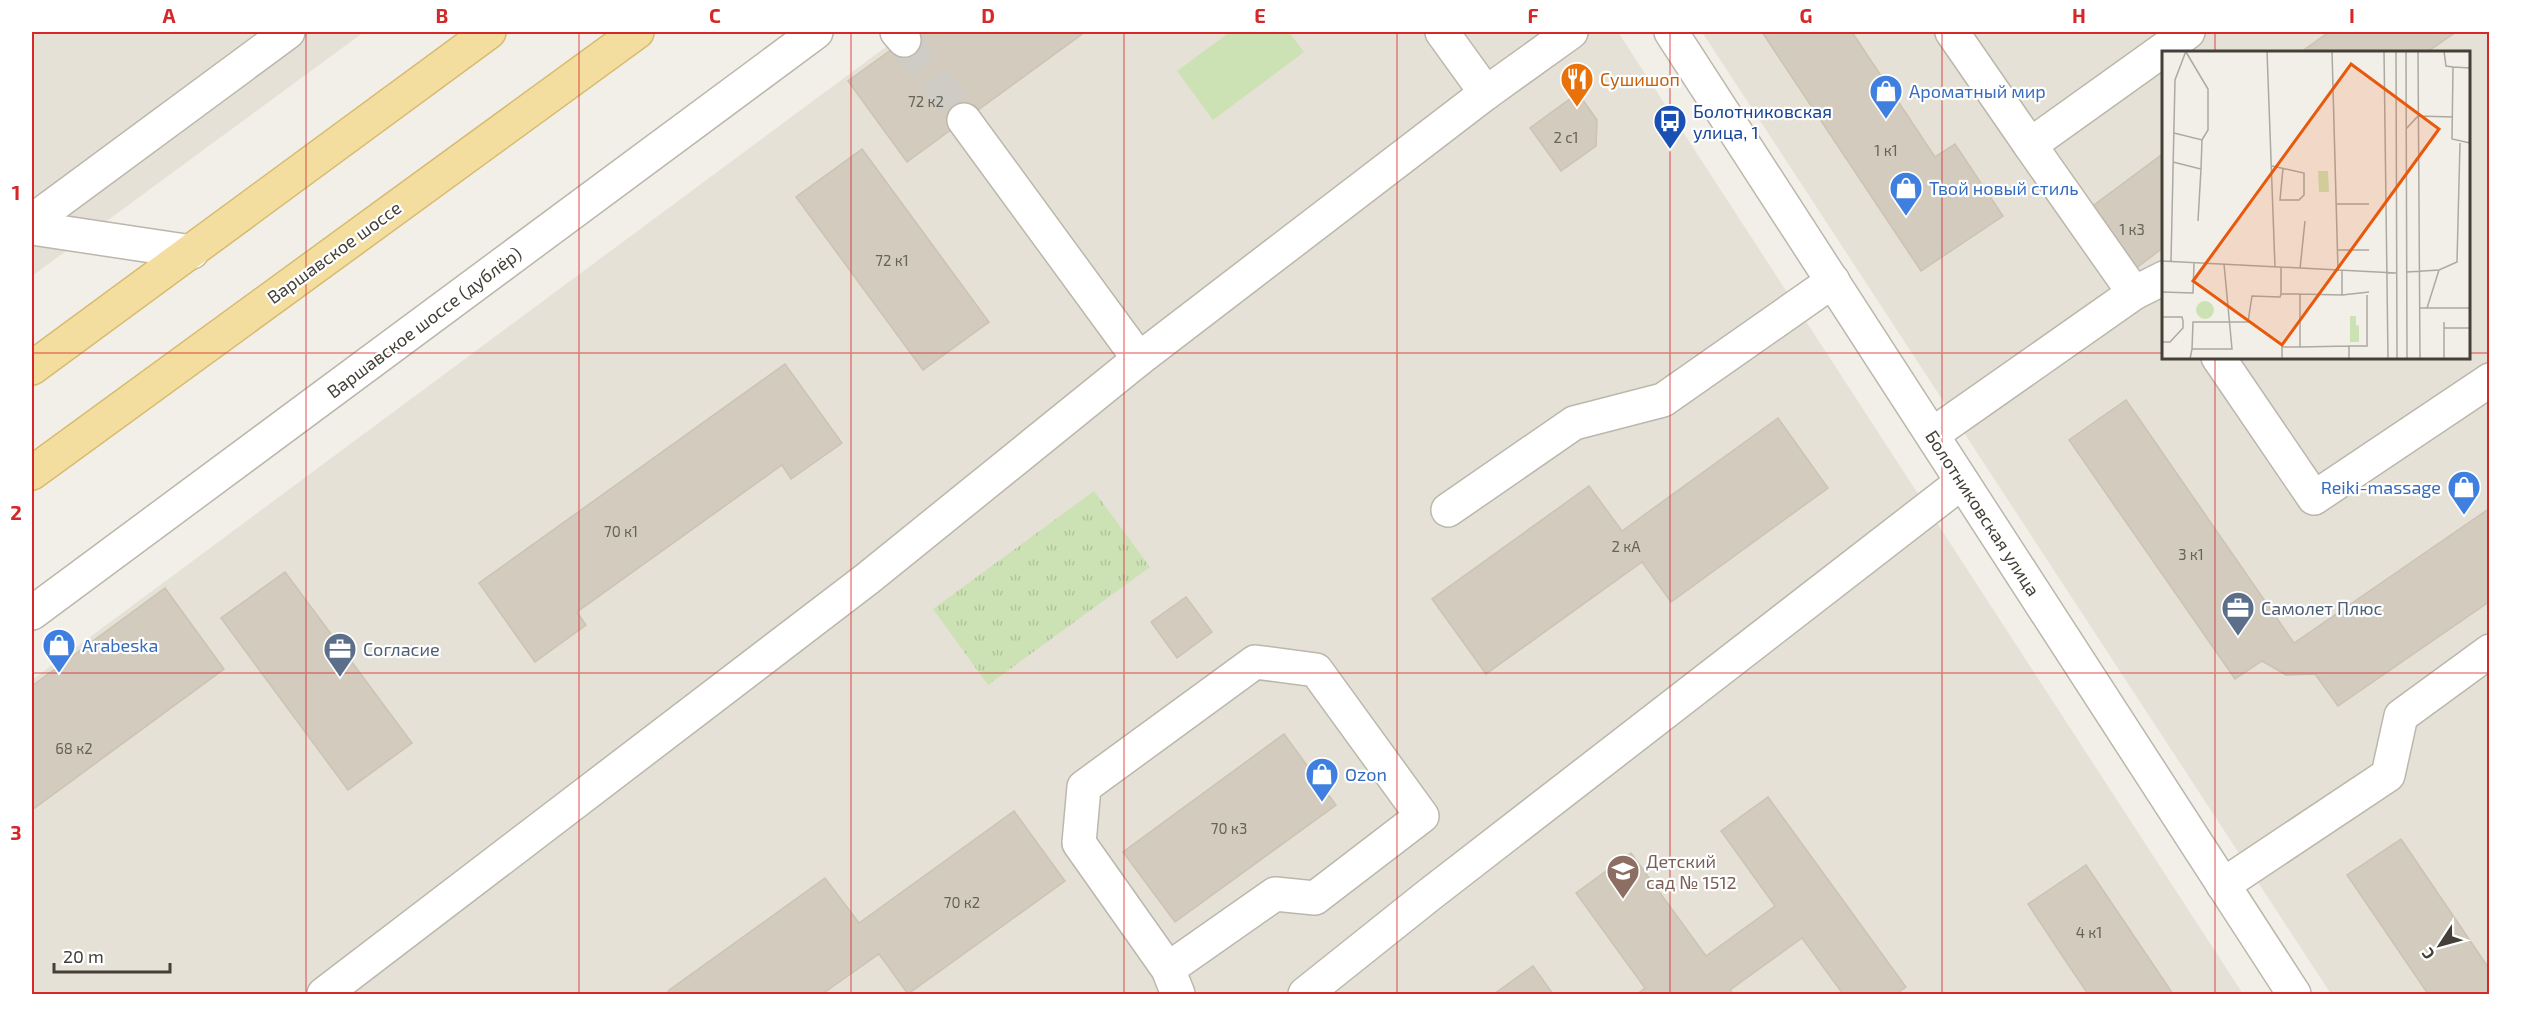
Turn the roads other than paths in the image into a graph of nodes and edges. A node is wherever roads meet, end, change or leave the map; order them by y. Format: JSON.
{"nodes":[{"id":1,"x":288,"y":32,"type":"edge"},
{"id":2,"x":489,"y":32,"type":"edge"},
{"id":3,"x":637,"y":32,"type":"edge"},
{"id":4,"x":816,"y":32,"type":"edge"},
{"id":5,"x":1442,"y":32,"type":"edge"},
{"id":6,"x":1570,"y":32,"type":"edge"},
{"id":7,"x":1671,"y":32,"type":"edge"},
{"id":8,"x":1952,"y":32,"type":"edge"},
{"id":9,"x":2188,"y":32,"type":"edge"},
{"id":10,"x":1486,"y":93,"type":"junction"},
{"id":11,"x":964,"y":120,"type":"tunnel mouth"},
{"id":12,"x":2030,"y":145,"type":"junction"},
{"id":13,"x":32,"y":221,"type":"edge"},
{"id":14,"x":32,"y":228,"type":"edge"},
{"id":15,"x":192,"y":252,"type":"junction"},
{"id":16,"x":2162,"y":279,"type":"edge"},
{"id":17,"x":1833,"y":281,"type":"junction"},
{"id":18,"x":2134,"y":293,"type":"junction"},
{"id":19,"x":2219,"y":358,"type":"edge"},
{"id":20,"x":1139,"y":359,"type":"junction"},
{"id":21,"x":32,"y":368,"type":"edge"},
{"id":22,"x":2490,"y":381,"type":"edge"},
{"id":23,"x":1933,"y":434,"type":"junction"},
{"id":24,"x":32,"y":473,"type":"edge"},
{"id":25,"x":1962,"y":482,"type":"junction"},
{"id":26,"x":1448,"y":510,"type":"dead end"},
{"id":27,"x":32,"y":613,"type":"edge"},
{"id":28,"x":2490,"y":651,"type":"edge"},
{"id":29,"x":2223,"y":885,"type":"junction"},
{"id":30,"x":1173,"y":982,"type":"edge"},
{"id":31,"x":324,"y":994,"type":"edge"},
{"id":32,"x":1305,"y":994,"type":"edge"},
{"id":33,"x":2294,"y":994,"type":"edge"}],
"edges":[{"from":1,"to":13,"type":"street"},
{"from":2,"to":15,"type":"main road"},
{"from":3,"to":24,"type":"main road","name":"Варшавское шоссе"},
{"from":4,"to":27,"type":"street","name":"Варшавское шоссе (дублёр)"},
{"from":5,"to":10,"type":"street"},
{"from":6,"to":10,"type":"street"},
{"from":7,"to":17,"type":"street","name":"Болотниковская улица"},
{"from":8,"to":12,"type":"street"},
{"from":9,"to":12,"type":"street"},
{"from":10,"to":20,"type":"street"},
{"from":11,"to":20,"type":"street"},
{"from":12,"to":18,"type":"street"},
{"from":14,"to":15,"type":"street"},
{"from":15,"to":21,"type":"main road"},
{"from":16,"to":18,"type":"street"},
{"from":17,"to":23,"type":"street","name":"Болотниковская улица"},
{"from":17,"to":26,"type":"street"},
{"from":18,"to":23,"type":"street"},
{"from":19,"to":22,"type":"street"},
{"from":20,"to":31,"type":"street"},
{"from":23,"to":25,"type":"street","name":"Болотниковская улица"},
{"from":25,"to":29,"type":"street","name":"Болотниковская улица"},
{"from":25,"to":32,"type":"street"},
{"from":28,"to":29,"type":"street"},
{"from":29,"to":33,"type":"street","name":"Болотниковская улица"},
{"from":30,"to":30,"type":"street"}]}
